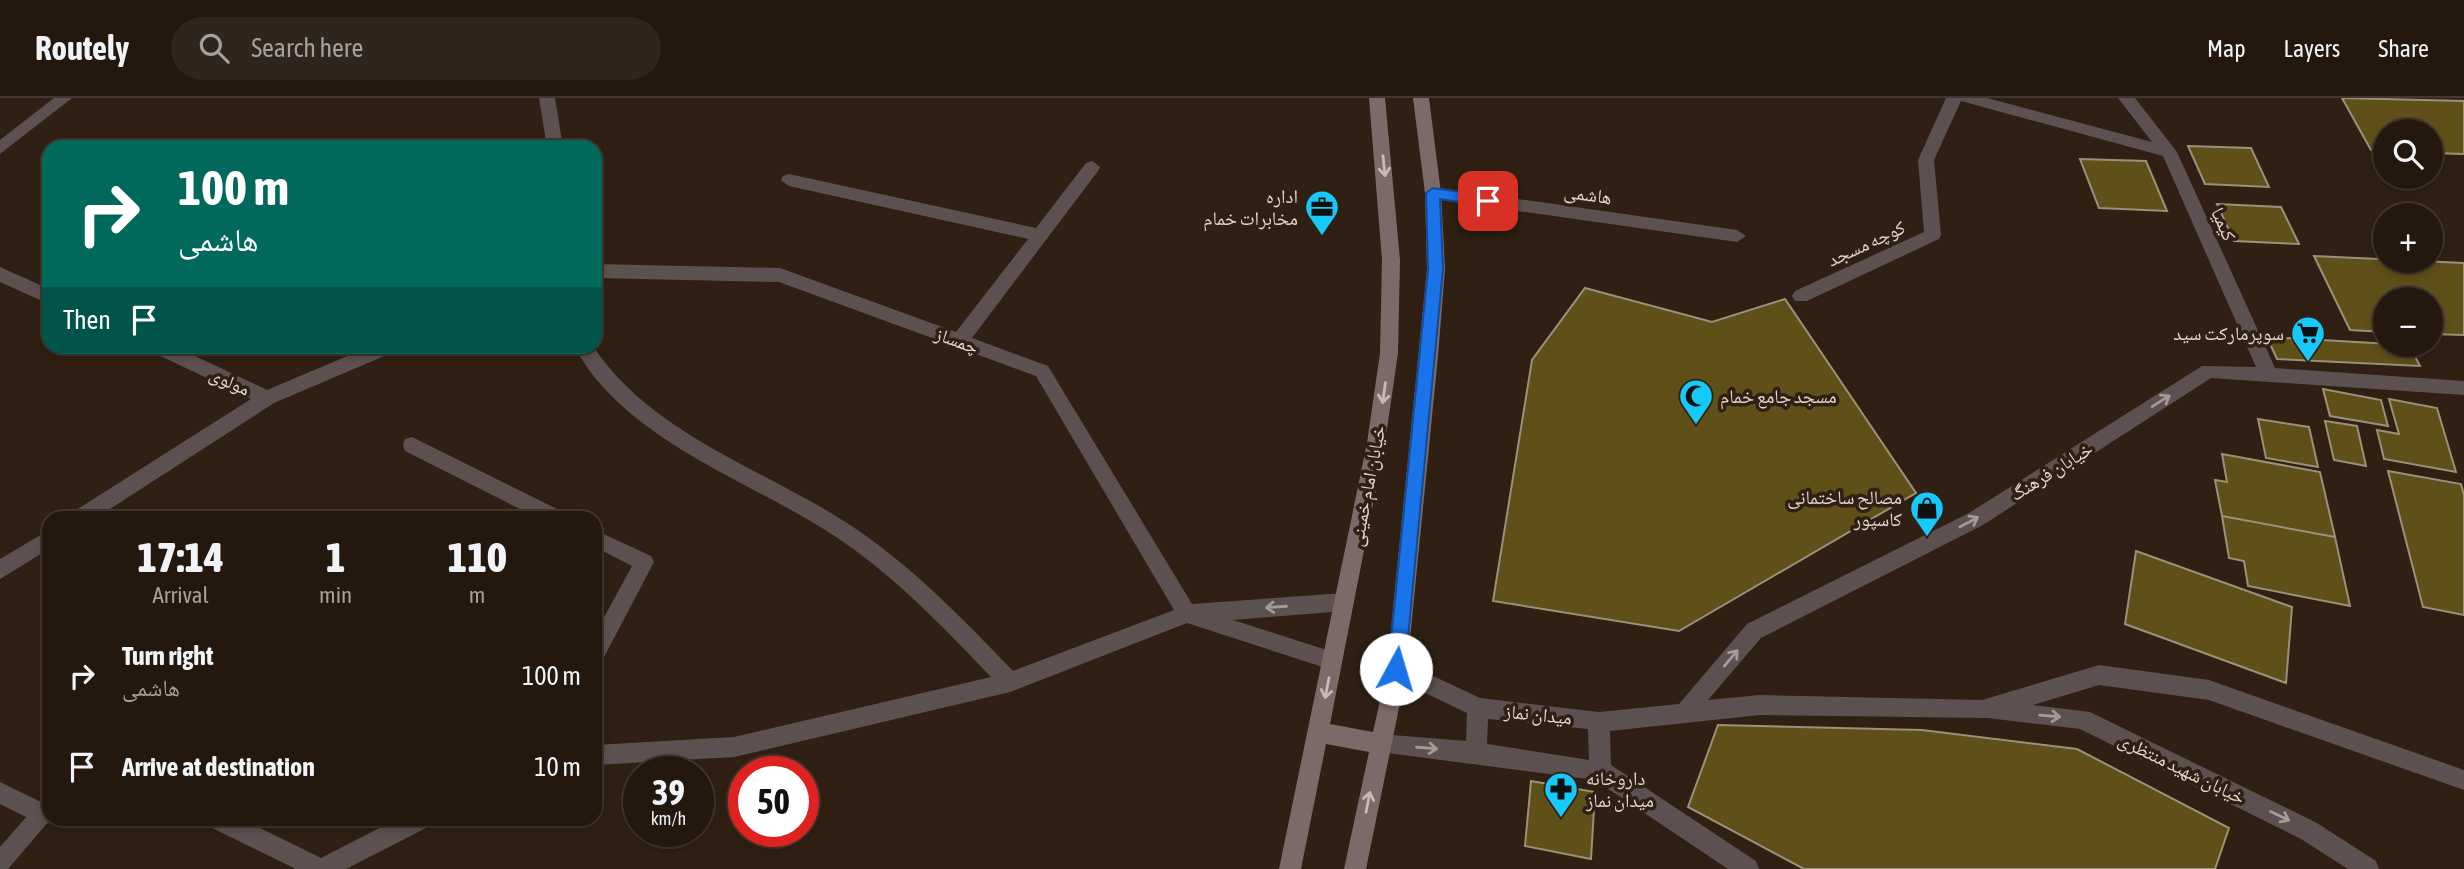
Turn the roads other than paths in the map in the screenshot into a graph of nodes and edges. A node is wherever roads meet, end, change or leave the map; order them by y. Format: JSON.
{"nodes":[{"id":1,"x":64,"y":98,"type":"edge"},
{"id":2,"x":547,"y":98,"type":"edge"},
{"id":3,"x":1377,"y":98,"type":"edge"},
{"id":4,"x":1421,"y":98,"type":"edge"},
{"id":5,"x":1954,"y":98,"type":"edge"},
{"id":6,"x":1967,"y":98,"type":"edge"},
{"id":7,"x":2126,"y":98,"type":"edge"},
{"id":8,"x":554,"y":140,"type":"edge"},
{"id":9,"x":0,"y":148,"type":"edge"},
{"id":10,"x":2169,"y":152,"type":"junction"},
{"id":11,"x":1092,"y":167,"type":"dead end"},
{"id":12,"x":789,"y":180,"type":"dead end"},
{"id":13,"x":1433,"y":193,"type":"junction"},
{"id":14,"x":1040,"y":235,"type":"junction"},
{"id":15,"x":1737,"y":236,"type":"dead end"},
{"id":16,"x":602,"y":271,"type":"edge"},
{"id":17,"x":0,"y":274,"type":"edge"},
{"id":18,"x":42,"y":294,"type":"edge"},
{"id":19,"x":1801,"y":296,"type":"dead end"},
{"id":20,"x":960,"y":341,"type":"junction"},
{"id":21,"x":173,"y":354,"type":"edge"},
{"id":22,"x":371,"y":354,"type":"edge"},
{"id":23,"x":587,"y":354,"type":"edge"},
{"id":24,"x":2269,"y":376,"type":"junction"},
{"id":25,"x":2464,"y":388,"type":"edge"},
{"id":26,"x":267,"y":398,"type":"junction"},
{"id":27,"x":412,"y":445,"type":"dead end"},
{"id":28,"x":91,"y":511,"type":"edge"},
{"id":29,"x":542,"y":511,"type":"edge"},
{"id":30,"x":602,"y":541,"type":"edge"},
{"id":31,"x":42,"y":542,"type":"edge"},
{"id":32,"x":0,"y":569,"type":"edge"},
{"id":33,"x":1344,"y":602,"type":"junction"},
{"id":34,"x":1187,"y":614,"type":"junction"},
{"id":35,"x":602,"y":641,"type":"edge"},
{"id":36,"x":1332,"y":661,"type":"junction"},
{"id":37,"x":1396,"y":669,"type":"junction"},
{"id":38,"x":1010,"y":682,"type":"junction"},
{"id":39,"x":1478,"y":708,"type":"junction"},
{"id":40,"x":1687,"y":710,"type":"junction"},
{"id":41,"x":1982,"y":710,"type":"junction"},
{"id":42,"x":1597,"y":722,"type":"junction"},
{"id":43,"x":1318,"y":732,"type":"junction"},
{"id":44,"x":1380,"y":744,"type":"junction"},
{"id":45,"x":1475,"y":752,"type":"junction"},
{"id":46,"x":602,"y":755,"type":"edge"},
{"id":47,"x":1598,"y":769,"type":"junction"},
{"id":48,"x":2464,"y":780,"type":"edge"},
{"id":49,"x":0,"y":793,"type":"edge"},
{"id":50,"x":42,"y":811,"type":"edge"},
{"id":51,"x":42,"y":817,"type":"edge"},
{"id":52,"x":232,"y":826,"type":"edge"},
{"id":53,"x":406,"y":826,"type":"edge"},
{"id":54,"x":0,"y":863,"type":"edge"},
{"id":55,"x":321,"y":869,"type":"edge"},
{"id":56,"x":1290,"y":869,"type":"edge"},
{"id":57,"x":1355,"y":869,"type":"edge"},
{"id":58,"x":1748,"y":869,"type":"edge"},
{"id":59,"x":2368,"y":869,"type":"edge"}],
"edges":[{"from":1,"to":9,"type":"street"},
{"from":2,"to":8,"type":"street"},
{"from":3,"to":33,"type":"main road","name":"خیابان امام خمینی","one_way":true},
{"from":4,"to":13,"type":"main road"},
{"from":5,"to":19,"type":"street","name":"کوچه مسجد"},
{"from":6,"to":10,"type":"street"},
{"from":7,"to":10,"type":"street","name":"کیمیا"},
{"from":10,"to":24,"type":"street","name":"کیمیا"},
{"from":11,"to":14,"type":"street"},
{"from":12,"to":14,"type":"street"},
{"from":13,"to":15,"type":"street","name":"هاشمی"},
{"from":13,"to":37,"type":"main road"},
{"from":14,"to":20,"type":"street"},
{"from":16,"to":20,"type":"street","name":"چمساز"},
{"from":17,"to":18,"type":"street"},
{"from":20,"to":34,"type":"street","name":"چمساز"},
{"from":21,"to":26,"type":"street","name":"مولوی"},
{"from":22,"to":26,"type":"street"},
{"from":23,"to":38,"type":"street"},
{"from":24,"to":25,"type":"street","name":"خیابان فرهنگ"},
{"from":40,"to":24,"type":"street","name":"خیابان فرهنگ","one_way":true},
{"from":26,"to":28,"type":"street"},
{"from":27,"to":29,"type":"street"},
{"from":30,"to":35,"type":"street"},
{"from":31,"to":32,"type":"street"},
{"from":33,"to":34,"type":"street","one_way":true},
{"from":33,"to":36,"type":"main road","name":"خیابان امام خمینی"},
{"from":34,"to":36,"type":"street"},
{"from":34,"to":38,"type":"street"},
{"from":36,"to":43,"type":"main road","name":"خیابان امام خمینی","one_way":true},
{"from":37,"to":39,"type":"street"},
{"from":37,"to":44,"type":"main road"},
{"from":38,"to":46,"type":"street"},
{"from":39,"to":42,"type":"street","name":"میدان نماز"},
{"from":39,"to":45,"type":"street","name":"میدان نماز"},
{"from":40,"to":41,"type":"street"},
{"from":40,"to":42,"type":"street"},
{"from":41,"to":48,"type":"street"},
{"from":41,"to":59,"type":"street","name":"خیابان شهید منتظری","one_way":true},
{"from":42,"to":47,"type":"street","name":"میدان نماز"},
{"from":43,"to":44,"type":"main road"},
{"from":43,"to":56,"type":"main road","name":"خیابان امام خمینی"},
{"from":44,"to":45,"type":"street","one_way":true},
{"from":57,"to":44,"type":"main road","one_way":true},
{"from":45,"to":47,"type":"street"},
{"from":47,"to":58,"type":"street"},
{"from":49,"to":50,"type":"street"},
{"from":51,"to":54,"type":"lane"},
{"from":52,"to":55,"type":"street"},
{"from":53,"to":55,"type":"street"}]}
